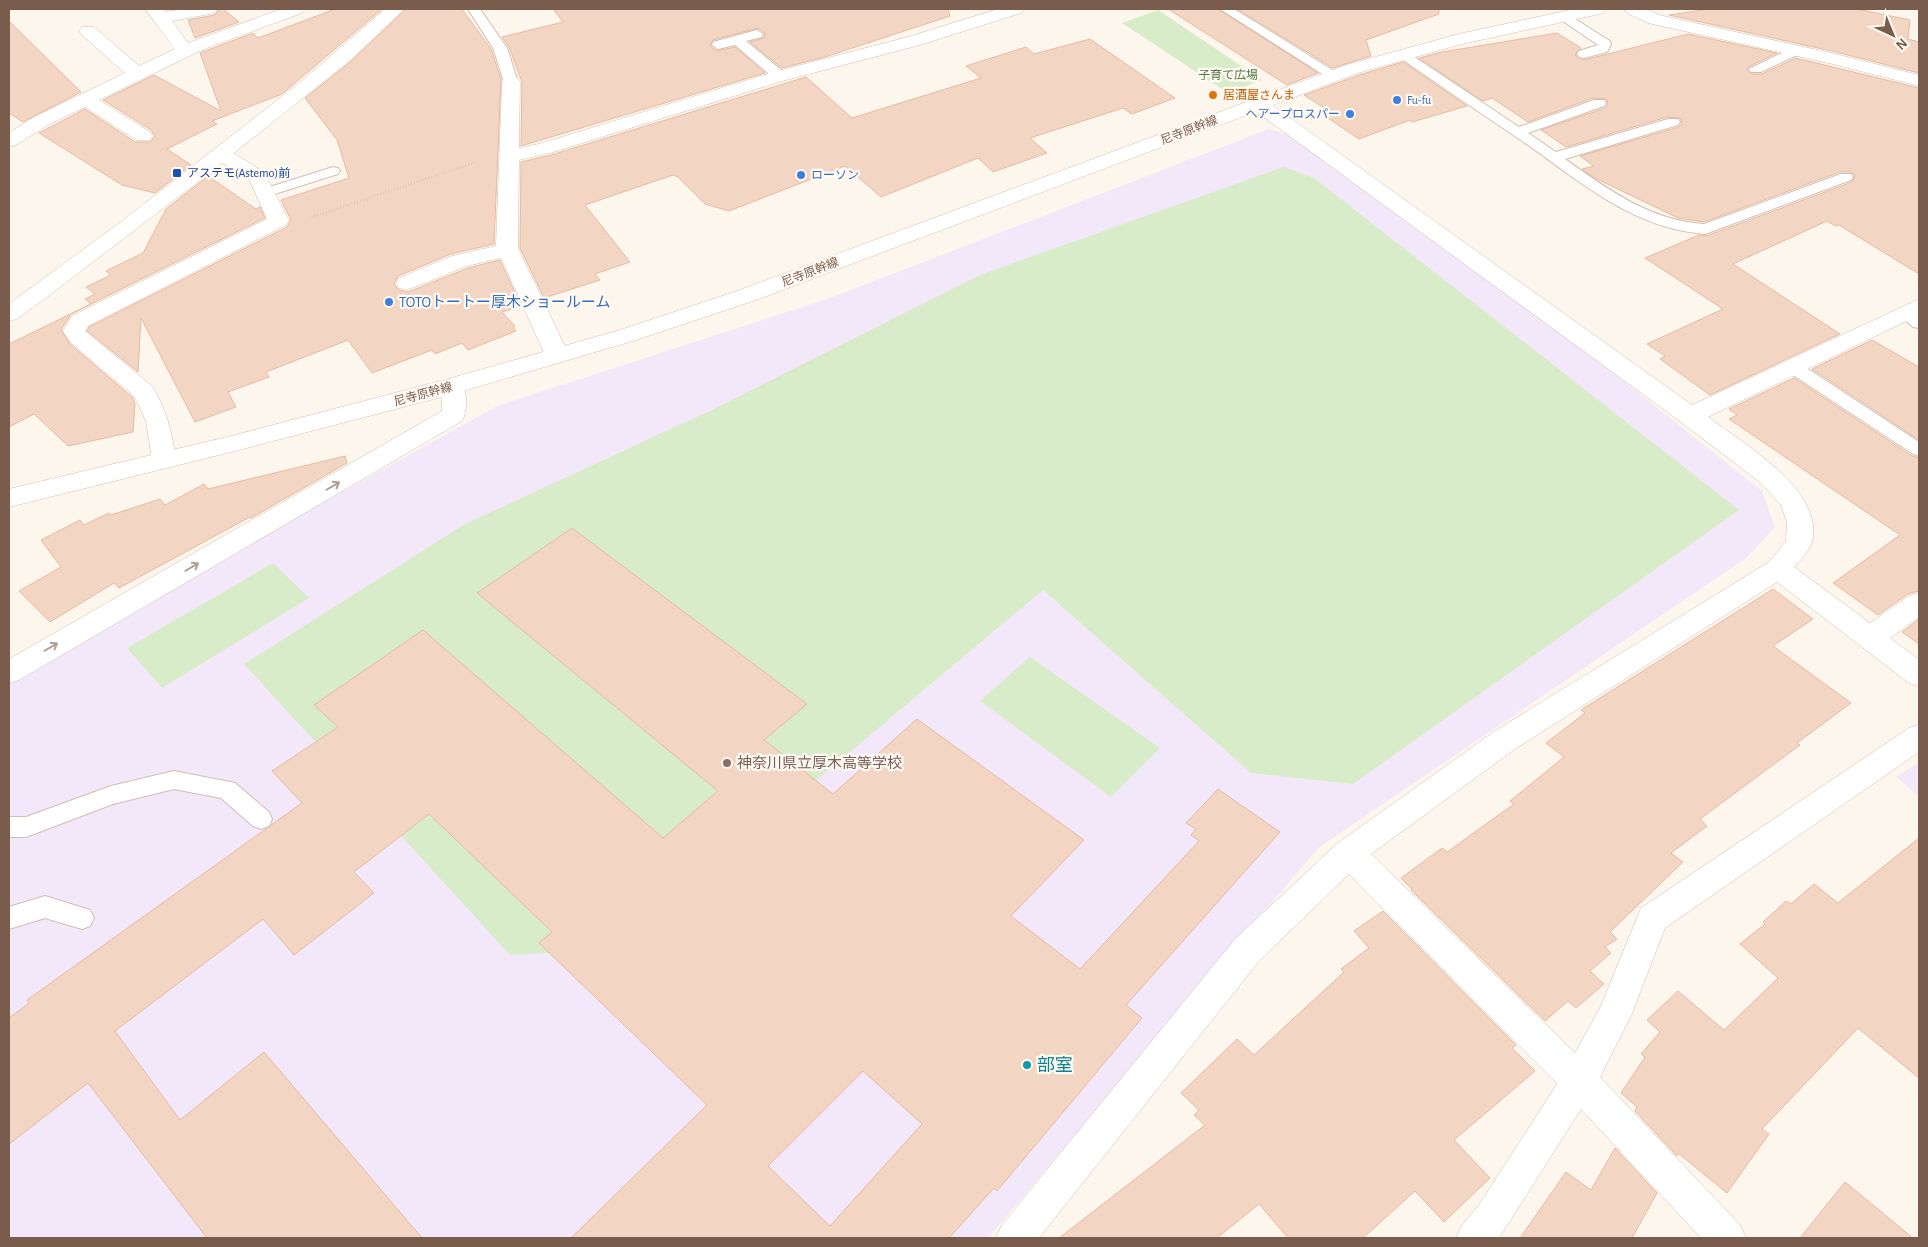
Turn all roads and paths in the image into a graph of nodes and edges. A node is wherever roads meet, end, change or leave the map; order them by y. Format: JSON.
{"nodes":[{"id":1,"x":209,"y":9,"type":"edge"},
{"id":2,"x":296,"y":9,"type":"edge"},
{"id":3,"x":395,"y":9,"type":"edge"},
{"id":4,"x":474,"y":9,"type":"edge"},
{"id":5,"x":1015,"y":9,"type":"edge"},
{"id":6,"x":1228,"y":9,"type":"edge"},
{"id":7,"x":1590,"y":9,"type":"edge"},
{"id":8,"x":1633,"y":9,"type":"edge"},
{"id":9,"x":157,"y":14,"type":"edge"},
{"id":10,"x":1564,"y":16,"type":"junction"},
{"id":11,"x":88,"y":31,"type":"dead end"},
{"id":12,"x":757,"y":34,"type":"dead end"},
{"id":13,"x":737,"y":40,"type":"junction"},
{"id":14,"x":718,"y":45,"type":"dead end"},
{"id":15,"x":1602,"y":49,"type":"junction"},
{"id":16,"x":1794,"y":50,"type":"junction"},
{"id":17,"x":186,"y":52,"type":"junction"},
{"id":18,"x":1404,"y":54,"type":"junction"},
{"id":19,"x":1584,"y":54,"type":"dead end"},
{"id":20,"x":1615,"y":57,"type":"dead end"},
{"id":21,"x":1756,"y":69,"type":"dead end"},
{"id":22,"x":138,"y":75,"type":"junction"},
{"id":23,"x":780,"y":76,"type":"junction"},
{"id":24,"x":1335,"y":76,"type":"junction"},
{"id":25,"x":1919,"y":81,"type":"edge"},
{"id":26,"x":511,"y":82,"type":"joint"},
{"id":27,"x":86,"y":99,"type":"junction"},
{"id":28,"x":1599,"y":103,"type":"dead end"},
{"id":29,"x":1258,"y":104,"type":"junction"},
{"id":30,"x":1584,"y":109,"type":"junction"},
{"id":31,"x":1602,"y":120,"type":"dead end"},
{"id":32,"x":41,"y":121,"type":"junction"},
{"id":33,"x":1673,"y":122,"type":"dead end"},
{"id":34,"x":1653,"y":128,"type":"junction"},
{"id":35,"x":9,"y":131,"type":"edge"},
{"id":36,"x":1518,"y":132,"type":"junction"},
{"id":37,"x":144,"y":136,"type":"dead end"},
{"id":38,"x":1666,"y":136,"type":"dead end"},
{"id":39,"x":9,"y":140,"type":"edge"},
{"id":40,"x":221,"y":154,"type":"junction"},
{"id":41,"x":510,"y":154,"type":"junction"},
{"id":42,"x":1555,"y":157,"type":"junction"},
{"id":43,"x":333,"y":171,"type":"dead end"},
{"id":44,"x":1846,"y":177,"type":"dead end"},
{"id":45,"x":265,"y":193,"type":"junction"},
{"id":46,"x":279,"y":221,"type":"junction"},
{"id":47,"x":508,"y":250,"type":"junction"},
{"id":48,"x":407,"y":283,"type":"dead end"},
{"id":49,"x":9,"y":314,"type":"edge"},
{"id":50,"x":1914,"y":314,"type":"edge"},
{"id":51,"x":556,"y":355,"type":"junction"},
{"id":52,"x":1793,"y":366,"type":"junction"},
{"id":53,"x":453,"y":386,"type":"junction"},
{"id":54,"x":1690,"y":416,"type":"junction"},
{"id":55,"x":1919,"y":450,"type":"edge"},
{"id":56,"x":164,"y":460,"type":"junction"},
{"id":57,"x":9,"y":498,"type":"edge"},
{"id":58,"x":1778,"y":569,"type":"junction"},
{"id":59,"x":1919,"y":603,"type":"edge"},
{"id":60,"x":1870,"y":638,"type":"junction"},
{"id":61,"x":9,"y":672,"type":"edge"},
{"id":62,"x":1919,"y":675,"type":"edge"},
{"id":63,"x":1919,"y":736,"type":"edge"},
{"id":64,"x":261,"y":819,"type":"dead end"},
{"id":65,"x":9,"y":827,"type":"edge"},
{"id":66,"x":1349,"y":853,"type":"junction"},
{"id":67,"x":9,"y":918,"type":"edge"},
{"id":68,"x":82,"y":918,"type":"dead end"},
{"id":69,"x":1579,"y":1081,"type":"junction"},
{"id":70,"x":1015,"y":1238,"type":"edge"},
{"id":71,"x":1476,"y":1238,"type":"edge"},
{"id":72,"x":1727,"y":1238,"type":"edge"}],
"edges":[{"from":1,"to":9,"type":"street"},
{"from":2,"to":17,"type":"street"},
{"from":3,"to":40,"type":"street"},
{"from":4,"to":26,"type":"lane"},
{"from":5,"to":23,"type":"street"},
{"from":6,"to":24,"type":"lane"},
{"from":7,"to":10,"type":"street","name":"尼寺原幹線"},
{"from":8,"to":16,"type":"street"},
{"from":9,"to":17,"type":"street"},
{"from":10,"to":15,"type":"lane"},
{"from":10,"to":18,"type":"street","name":"尼寺原幹線"},
{"from":11,"to":22,"type":"street"},
{"from":12,"to":13,"type":"lane"},
{"from":13,"to":14,"type":"lane"},
{"from":13,"to":23,"type":"lane"},
{"from":15,"to":19,"type":"lane"},
{"from":15,"to":20,"type":"lane"},
{"from":16,"to":21,"type":"lane"},
{"from":16,"to":25,"type":"street"},
{"from":17,"to":22,"type":"street"},
{"from":18,"to":24,"type":"street","name":"尼寺原幹線"},
{"from":18,"to":36,"type":"lane"},
{"from":22,"to":27,"type":"street"},
{"from":23,"to":41,"type":"street"},
{"from":24,"to":29,"type":"street","name":"尼寺原幹線"},
{"from":26,"to":41,"type":"street"},
{"from":27,"to":32,"type":"street"},
{"from":27,"to":37,"type":"street"},
{"from":28,"to":30,"type":"lane"},
{"from":29,"to":51,"type":"street","name":"尼寺原幹線"},
{"from":29,"to":54,"type":"street"},
{"from":30,"to":31,"type":"lane"},
{"from":30,"to":36,"type":"lane"},
{"from":32,"to":35,"type":"street"},
{"from":32,"to":39,"type":"street"},
{"from":33,"to":34,"type":"lane"},
{"from":34,"to":38,"type":"lane"},
{"from":34,"to":42,"type":"lane"},
{"from":36,"to":42,"type":"lane"},
{"from":40,"to":45,"type":"street"},
{"from":40,"to":49,"type":"street"},
{"from":41,"to":46,"type":"path"},
{"from":41,"to":47,"type":"street"},
{"from":42,"to":44,"type":"lane"},
{"from":43,"to":45,"type":"lane"},
{"from":45,"to":46,"type":"street"},
{"from":46,"to":56,"type":"street"},
{"from":47,"to":48,"type":"street"},
{"from":47,"to":51,"type":"street"},
{"from":50,"to":52,"type":"street"},
{"from":51,"to":53,"type":"street","name":"尼寺原幹線"},
{"from":52,"to":54,"type":"street"},
{"from":52,"to":55,"type":"lane"},
{"from":53,"to":56,"type":"street","name":"尼寺原幹線"},
{"from":61,"to":53,"type":"street","one_way":true},
{"from":54,"to":58,"type":"street"},
{"from":56,"to":57,"type":"street","name":"尼寺原幹線"},
{"from":58,"to":60,"type":"street"},
{"from":58,"to":66,"type":"street"},
{"from":59,"to":60,"type":"street"},
{"from":60,"to":62,"type":"street"},
{"from":63,"to":69,"type":"street"},
{"from":64,"to":65,"type":"lane"},
{"from":66,"to":69,"type":"street"},
{"from":66,"to":70,"type":"street"},
{"from":67,"to":68,"type":"lane"},
{"from":69,"to":71,"type":"street"},
{"from":69,"to":72,"type":"street"}]}
